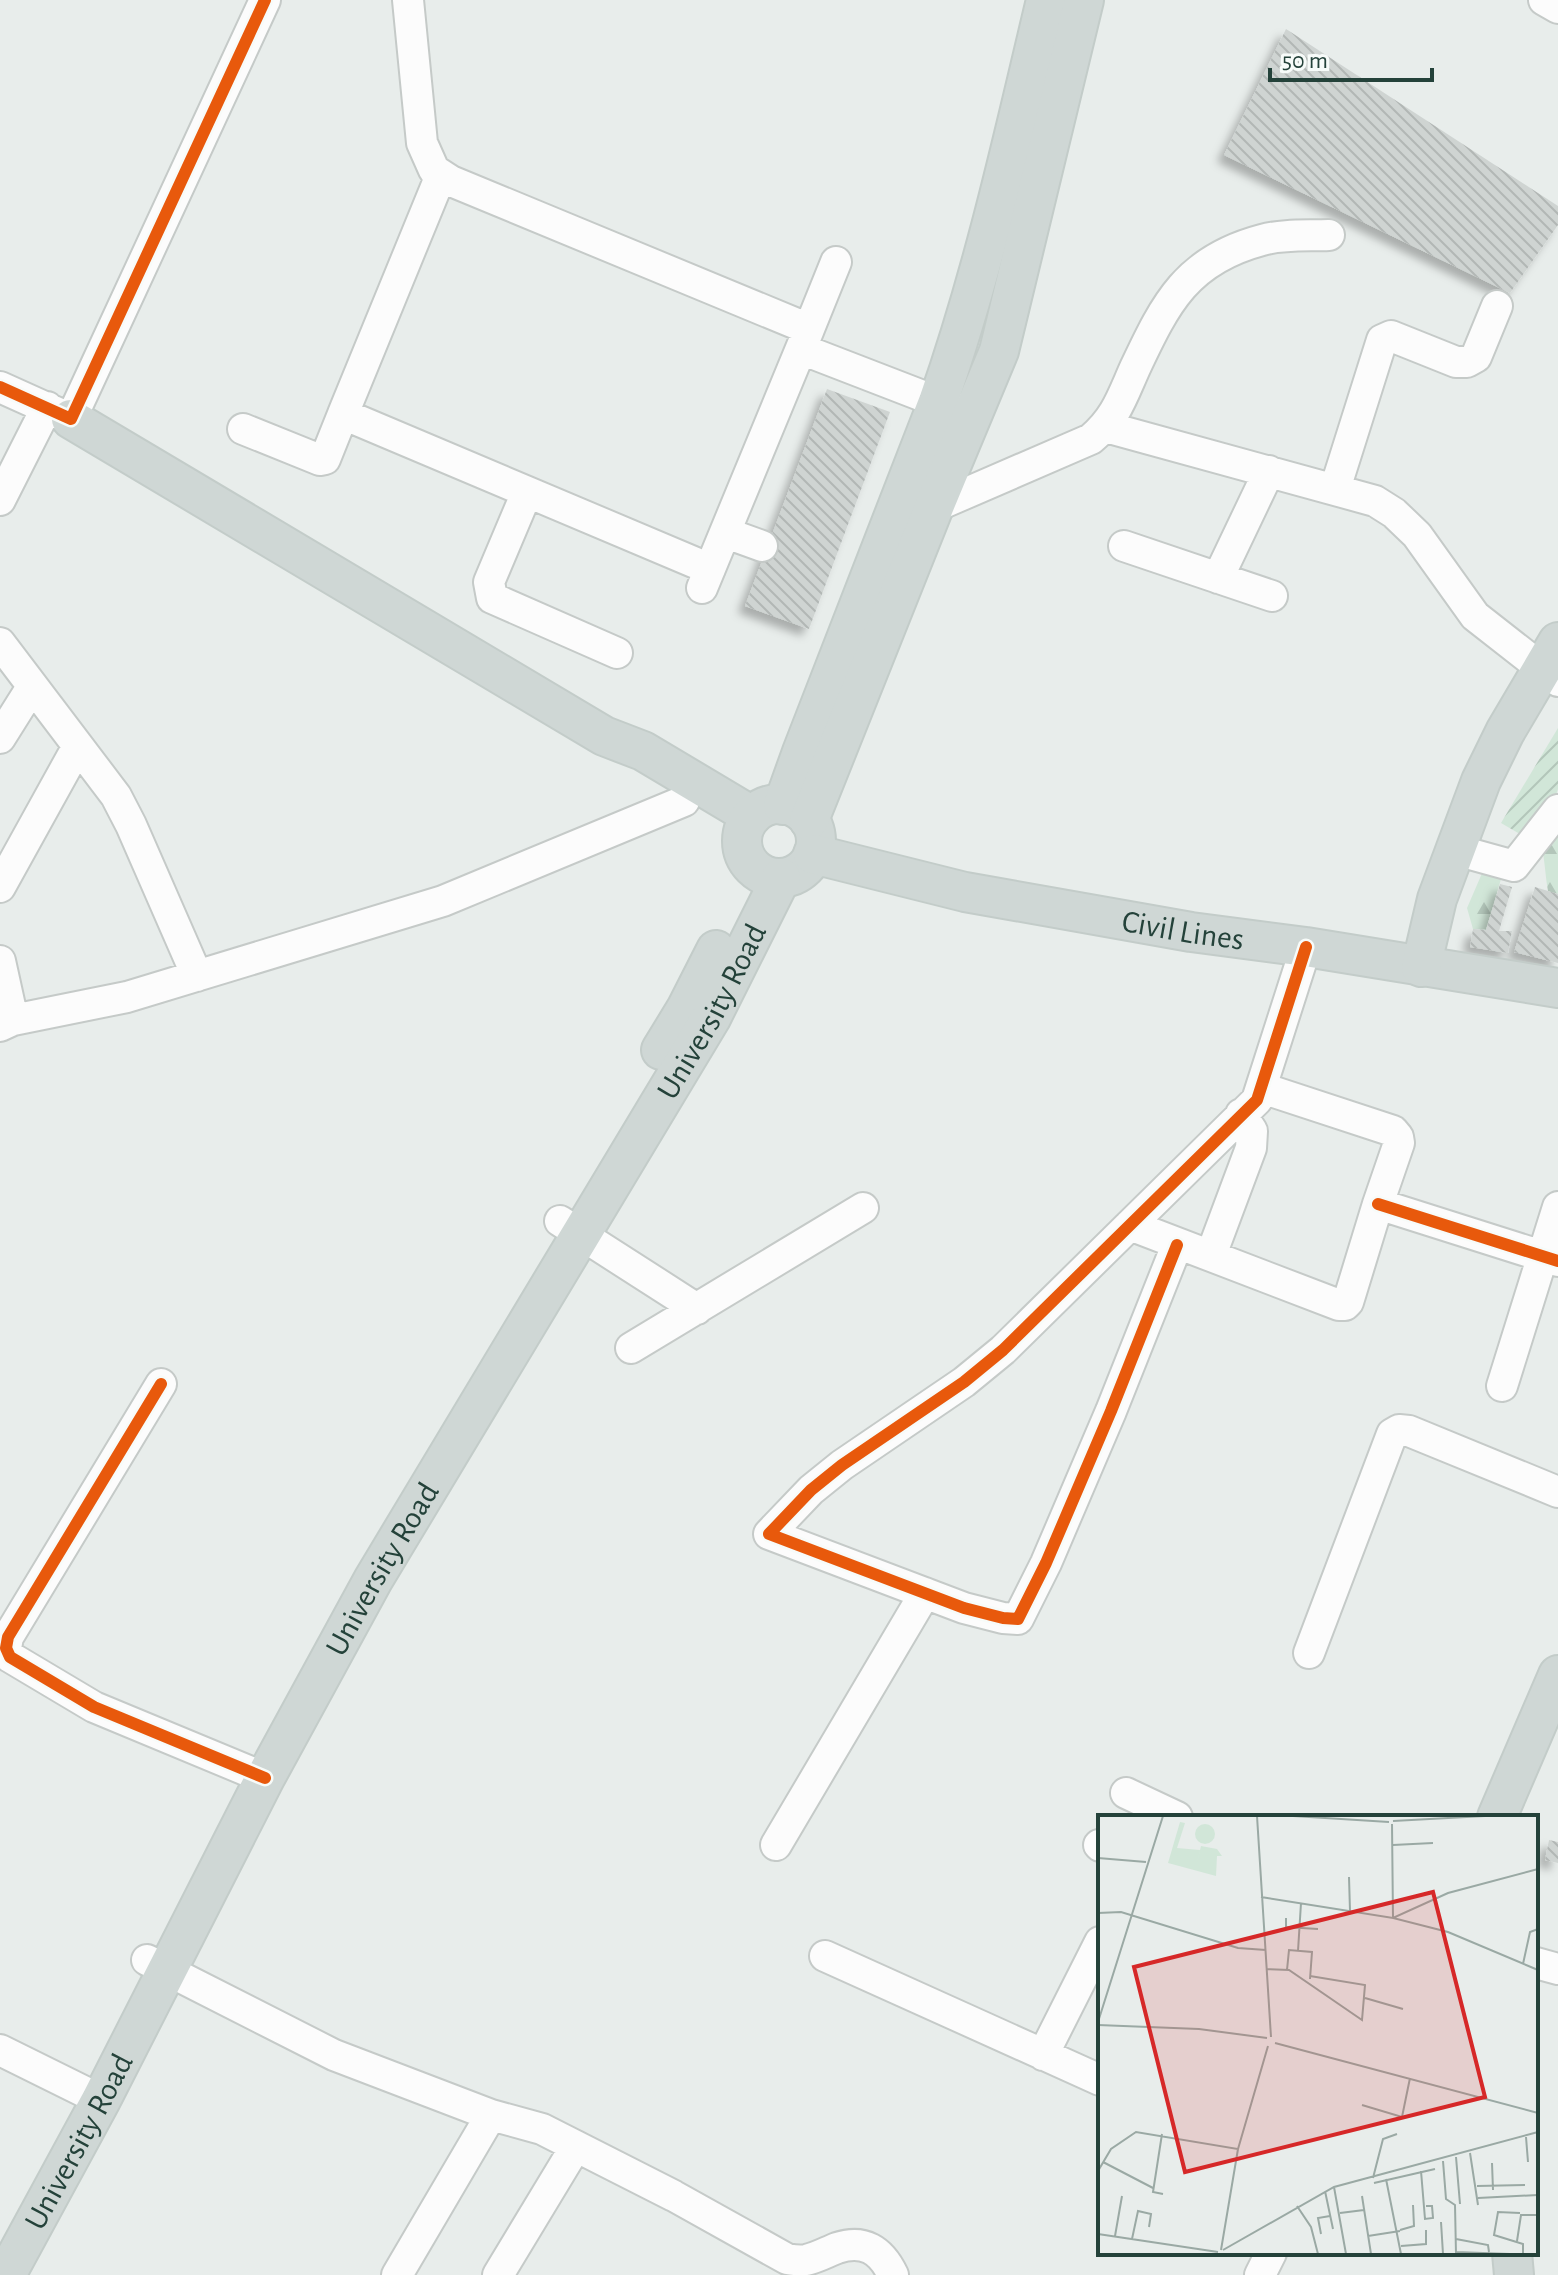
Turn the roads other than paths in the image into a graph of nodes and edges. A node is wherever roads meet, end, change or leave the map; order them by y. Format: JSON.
{"nodes":[{"id":1,"x":265,"y":0,"type":"edge"},
{"id":2,"x":408,"y":0,"type":"edge"},
{"id":3,"x":1046,"y":0,"type":"edge"},
{"id":4,"x":1084,"y":0,"type":"edge"},
{"id":5,"x":1544,"y":0,"type":"edge"},
{"id":6,"x":1558,"y":8,"type":"edge"},
{"id":7,"x":441,"y":175,"type":"junction"},
{"id":8,"x":1329,"y":235,"type":"dead end"},
{"id":9,"x":836,"y":262,"type":"dead end"},
{"id":10,"x":1497,"y":306,"type":"dead end"},
{"id":11,"x":805,"y":339,"type":"junction"},
{"id":12,"x":0,"y":387,"type":"edge"},
{"id":13,"x":955,"y":409,"type":"junction"},
{"id":14,"x":59,"y":413,"type":"junction"},
{"id":15,"x":343,"y":414,"type":"junction"},
{"id":16,"x":1106,"y":427,"type":"junction"},
{"id":17,"x":243,"y":429,"type":"dead end"},
{"id":18,"x":1269,"y":471,"type":"junction"},
{"id":19,"x":1335,"y":489,"type":"junction"},
{"id":20,"x":527,"y":492,"type":"junction"},
{"id":21,"x":0,"y":500,"type":"edge"},
{"id":22,"x":934,"y":507,"type":"junction"},
{"id":23,"x":726,"y":533,"type":"junction"},
{"id":24,"x":762,"y":546,"type":"dead end"},
{"id":25,"x":1124,"y":546,"type":"dead end"},
{"id":26,"x":1218,"y":578,"type":"junction"},
{"id":27,"x":1272,"y":596,"type":"dead end"},
{"id":28,"x":0,"y":643,"type":"edge"},
{"id":29,"x":617,"y":653,"type":"dead end"},
{"id":30,"x":1554,"y":670,"type":"edge"},
{"id":31,"x":32,"y":687,"type":"junction"},
{"id":32,"x":604,"y":736,"type":"junction"},
{"id":33,"x":0,"y":738,"type":"edge"},
{"id":34,"x":78,"y":746,"type":"junction"},
{"id":35,"x":684,"y":801,"type":"junction"},
{"id":36,"x":1558,"y":810,"type":"edge"},
{"id":37,"x":777,"y":840,"type":"junction"},
{"id":38,"x":1464,"y":852,"type":"junction"},
{"id":39,"x":0,"y":887,"type":"edge"},
{"id":40,"x":1306,"y":947,"type":"junction"},
{"id":41,"x":0,"y":961,"type":"edge"},
{"id":42,"x":1432,"y":969,"type":"junction"},
{"id":43,"x":197,"y":976,"type":"junction"},
{"id":44,"x":1558,"y":988,"type":"edge"},
{"id":45,"x":7,"y":1023,"type":"edge"},
{"id":46,"x":1262,"y":1088,"type":"junction"},
{"id":47,"x":1241,"y":1114,"type":"junction"},
{"id":48,"x":1378,"y":1204,"type":"junction"},
{"id":49,"x":1558,"y":1207,"type":"edge"},
{"id":50,"x":863,"y":1208,"type":"dead end"},
{"id":51,"x":1130,"y":1225,"type":"junction"},
{"id":52,"x":571,"y":1228,"type":"junction"},
{"id":53,"x":1177,"y":1245,"type":"junction"},
{"id":54,"x":1211,"y":1255,"type":"junction"},
{"id":55,"x":1551,"y":1259,"type":"edge"},
{"id":56,"x":697,"y":1309,"type":"junction"},
{"id":57,"x":631,"y":1348,"type":"dead end"},
{"id":58,"x":161,"y":1384,"type":"dead end"},
{"id":59,"x":1502,"y":1386,"type":"dead end"},
{"id":60,"x":1558,"y":1492,"type":"edge"},
{"id":61,"x":925,"y":1593,"type":"junction"},
{"id":62,"x":1309,"y":1653,"type":"dead end"},
{"id":63,"x":1558,"y":1675,"type":"edge"},
{"id":64,"x":255,"y":1774,"type":"junction"},
{"id":65,"x":1126,"y":1793,"type":"dead end"},
{"id":66,"x":1173,"y":1815,"type":"edge"},
{"id":67,"x":1498,"y":1815,"type":"edge"},
{"id":68,"x":776,"y":1845,"type":"dead end"},
{"id":69,"x":1098,"y":1946,"type":"edge"},
{"id":70,"x":825,"y":1956,"type":"dead end"},
{"id":71,"x":1538,"y":1964,"type":"edge"},
{"id":72,"x":158,"y":1966,"type":"junction"},
{"id":73,"x":1558,"y":1969,"type":"edge"},
{"id":74,"x":0,"y":2050,"type":"edge"},
{"id":75,"x":1043,"y":2055,"type":"junction"},
{"id":76,"x":1098,"y":2079,"type":"edge"},
{"id":77,"x":90,"y":2095,"type":"junction"},
{"id":78,"x":491,"y":2115,"type":"junction"},
{"id":79,"x":576,"y":2146,"type":"junction"},
{"id":80,"x":0,"y":2241,"type":"edge"},
{"id":81,"x":1270,"y":2255,"type":"edge"},
{"id":82,"x":1512,"y":2255,"type":"edge"},
{"id":83,"x":6,"y":2275,"type":"edge"},
{"id":84,"x":397,"y":2275,"type":"edge"},
{"id":85,"x":498,"y":2275,"type":"edge"},
{"id":86,"x":893,"y":2275,"type":"edge"},
{"id":87,"x":1260,"y":2275,"type":"edge"},
{"id":88,"x":1514,"y":2275,"type":"edge"}],
"edges":[{"from":1,"to":14,"type":"street"},
{"from":2,"to":7,"type":"street"},
{"from":3,"to":13,"type":"main road"},
{"from":4,"to":13,"type":"main road"},
{"from":5,"to":6,"type":"street"},
{"from":7,"to":11,"type":"street"},
{"from":7,"to":15,"type":"street"},
{"from":8,"to":16,"type":"street"},
{"from":9,"to":11,"type":"street"},
{"from":10,"to":19,"type":"street"},
{"from":11,"to":13,"type":"street"},
{"from":11,"to":23,"type":"street"},
{"from":12,"to":14,"type":"street"},
{"from":13,"to":22,"type":"main road"},
{"from":13,"to":37,"type":"main road"},
{"from":14,"to":21,"type":"street"},
{"from":14,"to":32,"type":"main road"},
{"from":15,"to":17,"type":"street"},
{"from":15,"to":20,"type":"street"},
{"from":16,"to":18,"type":"street"},
{"from":16,"to":22,"type":"street"},
{"from":18,"to":19,"type":"street"},
{"from":18,"to":26,"type":"street"},
{"from":19,"to":30,"type":"street"},
{"from":20,"to":23,"type":"street"},
{"from":20,"to":29,"type":"street"},
{"from":22,"to":37,"type":"main road"},
{"from":23,"to":24,"type":"street"},
{"from":25,"to":26,"type":"street"},
{"from":26,"to":27,"type":"street"},
{"from":28,"to":31,"type":"street"},
{"from":30,"to":38,"type":"main road"},
{"from":31,"to":33,"type":"street"},
{"from":31,"to":34,"type":"street"},
{"from":32,"to":35,"type":"main road"},
{"from":32,"to":37,"type":"main road"},
{"from":34,"to":39,"type":"street"},
{"from":34,"to":43,"type":"street"},
{"from":35,"to":37,"type":"main road"},
{"from":35,"to":43,"type":"street"},
{"from":36,"to":38,"type":"street"},
{"from":37,"to":40,"type":"main road","name":"Civil Lines"},
{"from":37,"to":52,"type":"main road","name":"University Road"},
{"from":38,"to":42,"type":"main road"},
{"from":40,"to":42,"type":"main road","name":"Civil Lines"},
{"from":40,"to":46,"type":"street"},
{"from":41,"to":45,"type":"street"},
{"from":42,"to":44,"type":"main road","name":"Civil Lines"},
{"from":43,"to":45,"type":"street"},
{"from":46,"to":47,"type":"street"},
{"from":46,"to":48,"type":"street"},
{"from":47,"to":51,"type":"street"},
{"from":47,"to":54,"type":"street"},
{"from":48,"to":54,"type":"street"},
{"from":48,"to":55,"type":"street"},
{"from":49,"to":55,"type":"street"},
{"from":50,"to":56,"type":"street"},
{"from":51,"to":53,"type":"street"},
{"from":51,"to":61,"type":"street"},
{"from":52,"to":56,"type":"street"},
{"from":52,"to":64,"type":"main road","name":"University Road"},
{"from":53,"to":54,"type":"street"},
{"from":53,"to":61,"type":"street"},
{"from":55,"to":59,"type":"street"},
{"from":56,"to":57,"type":"street"},
{"from":58,"to":64,"type":"street"},
{"from":60,"to":62,"type":"street"},
{"from":61,"to":68,"type":"street"},
{"from":63,"to":67,"type":"main road"},
{"from":64,"to":72,"type":"main road","name":"University Road"},
{"from":65,"to":66,"type":"street"},
{"from":69,"to":75,"type":"street"},
{"from":70,"to":75,"type":"street"},
{"from":71,"to":73,"type":"street"},
{"from":72,"to":77,"type":"main road","name":"University Road"},
{"from":72,"to":78,"type":"street"},
{"from":74,"to":77,"type":"street"},
{"from":75,"to":76,"type":"street"},
{"from":77,"to":80,"type":"main road","name":"University Road"},
{"from":77,"to":83,"type":"main road","name":"University Road"},
{"from":78,"to":79,"type":"street"},
{"from":78,"to":84,"type":"street"},
{"from":79,"to":85,"type":"street"},
{"from":79,"to":86,"type":"street"},
{"from":81,"to":87,"type":"street"},
{"from":82,"to":88,"type":"main road"}]}
